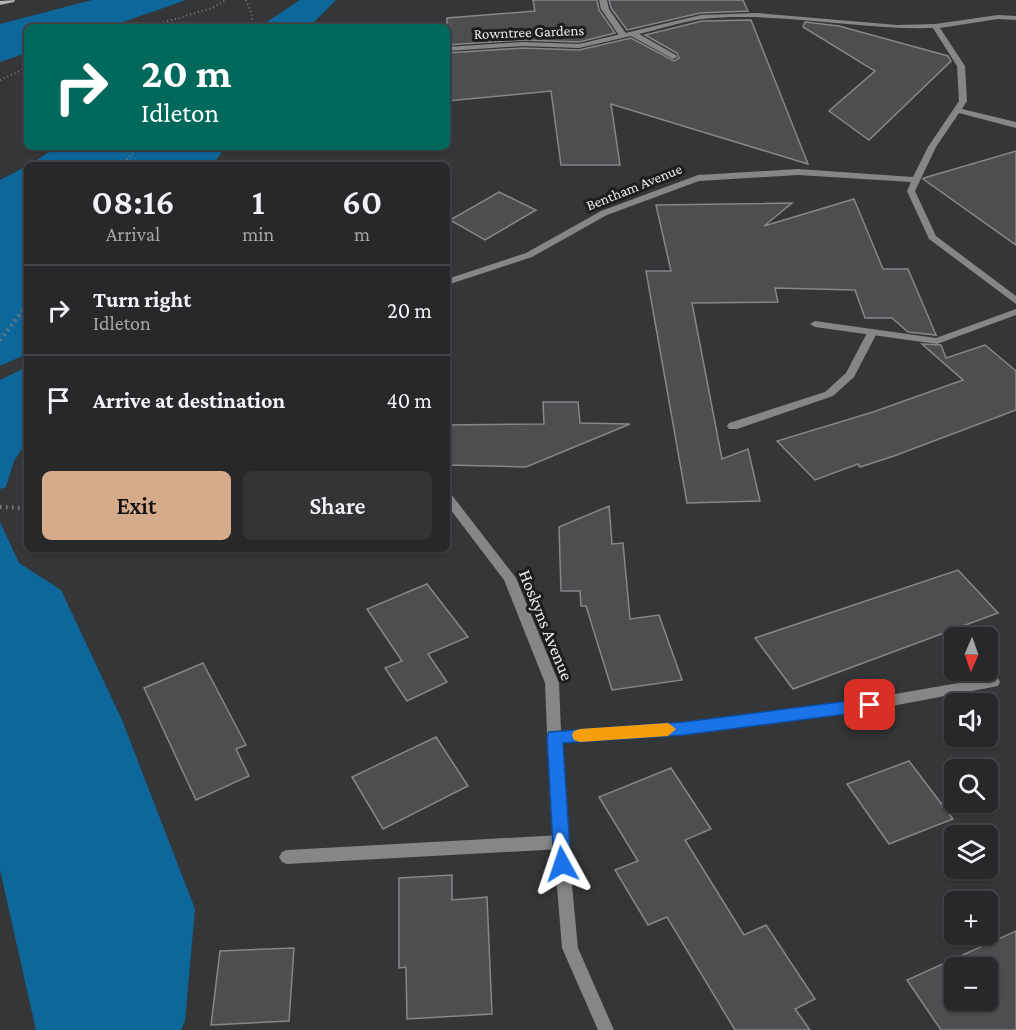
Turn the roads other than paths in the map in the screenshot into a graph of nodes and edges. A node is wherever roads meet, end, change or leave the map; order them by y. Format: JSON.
{"nodes":[{"id":1,"x":11,"y":0,"type":"edge"},
{"id":2,"x":603,"y":0,"type":"edge"},
{"id":3,"x":0,"y":3,"type":"edge"},
{"id":4,"x":1016,"y":18,"type":"edge"},
{"id":5,"x":934,"y":26,"type":"junction"},
{"id":6,"x":632,"y":33,"type":"junction"},
{"id":7,"x":623,"y":35,"type":"junction"},
{"id":8,"x":450,"y":49,"type":"edge"},
{"id":9,"x":673,"y":57,"type":"dead end"},
{"id":10,"x":957,"y":110,"type":"junction"},
{"id":11,"x":1016,"y":125,"type":"edge"},
{"id":12,"x":916,"y":180,"type":"junction"},
{"id":13,"x":450,"y":281,"type":"edge"},
{"id":14,"x":1016,"y":301,"type":"edge"},
{"id":15,"x":1016,"y":312,"type":"edge"},
{"id":16,"x":815,"y":324,"type":"dead end"},
{"id":17,"x":872,"y":333,"type":"junction"},
{"id":18,"x":734,"y":426,"type":"dead end"},
{"id":19,"x":450,"y":501,"type":"edge"},
{"id":20,"x":993,"y":682,"type":"dead end"},
{"id":21,"x":555,"y":737,"type":"junction"},
{"id":22,"x":561,"y":843,"type":"junction"},
{"id":23,"x":287,"y":857,"type":"dead end"},
{"id":24,"x":606,"y":1030,"type":"edge"}],
"edges":[{"from":1,"to":3,"type":"main road"},
{"from":2,"to":7,"type":"street"},
{"from":4,"to":5,"type":"street","name":"Rowntree Gardens"},
{"from":5,"to":6,"type":"street","name":"Rowntree Gardens"},
{"from":5,"to":10,"type":"street"},
{"from":6,"to":7,"type":"street","name":"Rowntree Gardens"},
{"from":6,"to":9,"type":"street"},
{"from":7,"to":8,"type":"street","name":"Rowntree Gardens"},
{"from":10,"to":11,"type":"street"},
{"from":10,"to":12,"type":"street"},
{"from":12,"to":13,"type":"street","name":"Bentham Avenue"},
{"from":12,"to":14,"type":"street"},
{"from":15,"to":17,"type":"street"},
{"from":16,"to":17,"type":"street"},
{"from":17,"to":18,"type":"street"},
{"from":19,"to":21,"type":"street","name":"Hoskyns Avenue"},
{"from":20,"to":21,"type":"street"},
{"from":21,"to":22,"type":"street","name":"Hoskyns Avenue"},
{"from":22,"to":23,"type":"street"},
{"from":22,"to":24,"type":"street","name":"Hoskyns Avenue"}]}
